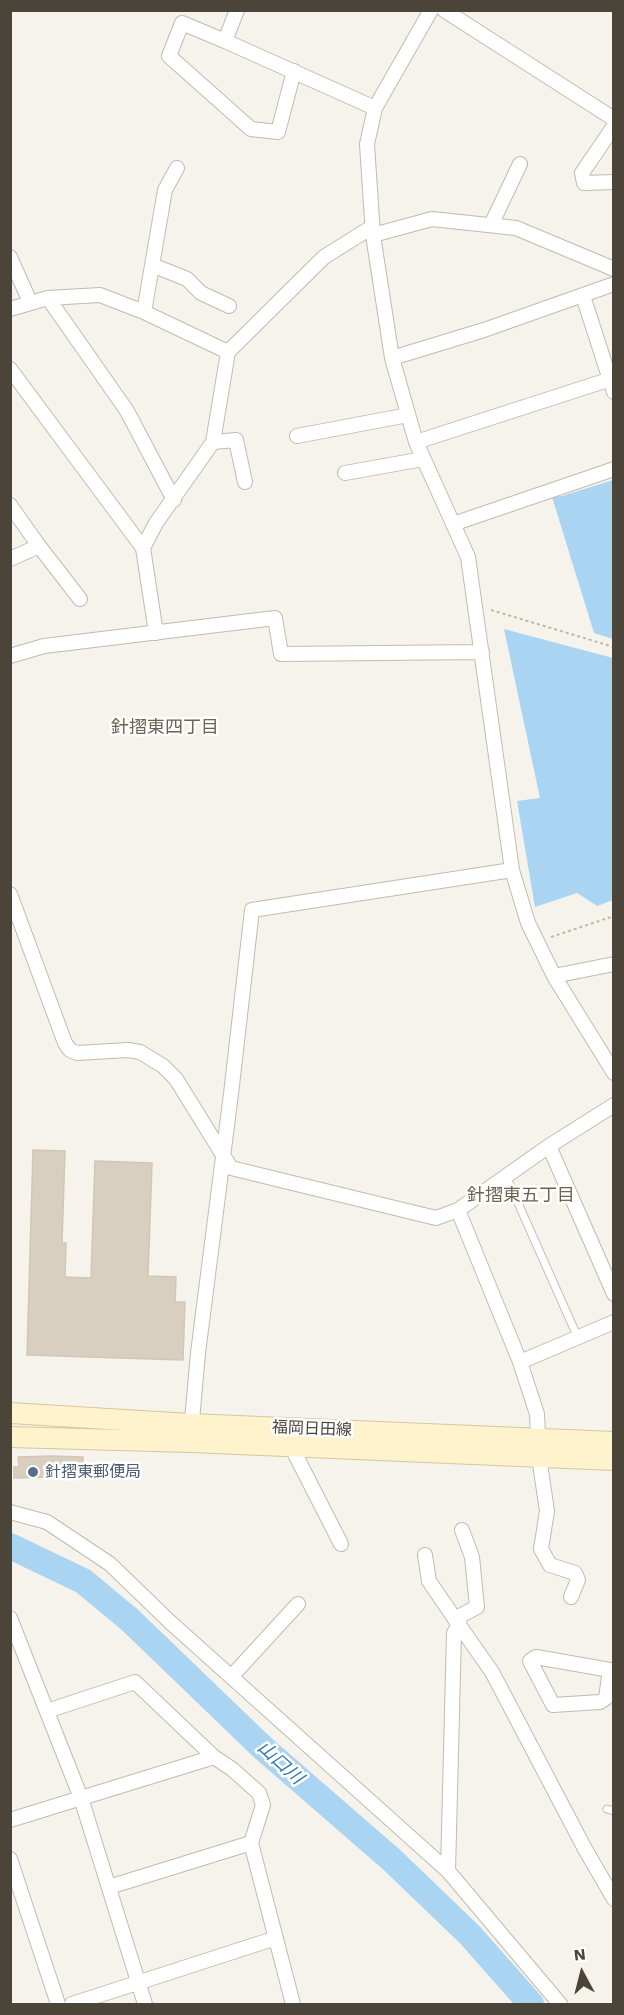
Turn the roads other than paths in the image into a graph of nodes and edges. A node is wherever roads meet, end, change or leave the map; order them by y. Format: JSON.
{"nodes":[{"id":1,"x":237,"y":10,"type":"edge"},
{"id":2,"x":431,"y":10,"type":"edge"},
{"id":3,"x":444,"y":10,"type":"edge"},
{"id":4,"x":225,"y":41,"type":"junction"},
{"id":5,"x":294,"y":71,"type":"junction"},
{"id":6,"x":375,"y":108,"type":"junction"},
{"id":7,"x":612,"y":117,"type":"edge"},
{"id":8,"x":520,"y":164,"type":"dead end"},
{"id":9,"x":177,"y":168,"type":"dead end"},
{"id":10,"x":614,"y":182,"type":"edge"},
{"id":11,"x":491,"y":225,"type":"junction"},
{"id":12,"x":373,"y":231,"type":"junction"},
{"id":13,"x":10,"y":257,"type":"edge"},
{"id":14,"x":152,"y":265,"type":"junction"},
{"id":15,"x":614,"y":269,"type":"edge"},
{"id":16,"x":614,"y":284,"type":"edge"},
{"id":17,"x":583,"y":296,"type":"junction"},
{"id":18,"x":48,"y":298,"type":"junction"},
{"id":19,"x":30,"y":302,"type":"junction"},
{"id":20,"x":229,"y":306,"type":"dead end"},
{"id":21,"x":10,"y":309,"type":"edge"},
{"id":22,"x":144,"y":312,"type":"junction"},
{"id":23,"x":228,"y":352,"type":"junction"},
{"id":24,"x":392,"y":358,"type":"junction"},
{"id":25,"x":10,"y":369,"type":"edge"},
{"id":26,"x":612,"y":383,"type":"edge"},
{"id":27,"x":408,"y":415,"type":"junction"},
{"id":28,"x":297,"y":436,"type":"dead end"},
{"id":29,"x":213,"y":442,"type":"junction"},
{"id":30,"x":416,"y":442,"type":"junction"},
{"id":31,"x":423,"y":459,"type":"junction"},
{"id":32,"x":614,"y":469,"type":"edge"},
{"id":33,"x":345,"y":473,"type":"dead end"},
{"id":34,"x":245,"y":482,"type":"dead end"},
{"id":35,"x":174,"y":500,"type":"junction"},
{"id":36,"x":10,"y":506,"type":"edge"},
{"id":37,"x":453,"y":524,"type":"junction"},
{"id":38,"x":39,"y":546,"type":"junction"},
{"id":39,"x":143,"y":548,"type":"junction"},
{"id":40,"x":10,"y":559,"type":"edge"},
{"id":41,"x":80,"y":599,"type":"dead end"},
{"id":42,"x":156,"y":633,"type":"junction"},
{"id":43,"x":482,"y":652,"type":"junction"},
{"id":44,"x":10,"y":656,"type":"edge"},
{"id":45,"x":512,"y":870,"type":"junction"},
{"id":46,"x":10,"y":894,"type":"edge"},
{"id":47,"x":614,"y":964,"type":"edge"},
{"id":48,"x":554,"y":976,"type":"junction"},
{"id":49,"x":596,"y":1042,"type":"junction"},
{"id":50,"x":614,"y":1049,"type":"edge"},
{"id":51,"x":614,"y":1073,"type":"edge"},
{"id":52,"x":614,"y":1105,"type":"edge"},
{"id":53,"x":549,"y":1146,"type":"junction"},
{"id":54,"x":223,"y":1157,"type":"junction"},
{"id":55,"x":506,"y":1176,"type":"junction"},
{"id":56,"x":458,"y":1210,"type":"junction"},
{"id":57,"x":614,"y":1294,"type":"edge"},
{"id":58,"x":614,"y":1322,"type":"edge"},
{"id":59,"x":578,"y":1338,"type":"junction"},
{"id":60,"x":520,"y":1362,"type":"junction"},
{"id":61,"x":10,"y":1413,"type":"edge"},
{"id":62,"x":191,"y":1433,"type":"junction"},
{"id":63,"x":10,"y":1437,"type":"edge"},
{"id":64,"x":291,"y":1437,"type":"junction"},
{"id":65,"x":614,"y":1442,"type":"edge"},
{"id":66,"x":539,"y":1447,"type":"junction"},
{"id":67,"x":614,"y":1460,"type":"edge"},
{"id":68,"x":10,"y":1512,"type":"edge"},
{"id":69,"x":462,"y":1530,"type":"dead end"},
{"id":70,"x":341,"y":1544,"type":"dead end"},
{"id":71,"x":425,"y":1555,"type":"dead end"},
{"id":72,"x":571,"y":1597,"type":"dead end"},
{"id":73,"x":298,"y":1604,"type":"dead end"},
{"id":74,"x":10,"y":1618,"type":"edge"},
{"id":75,"x":459,"y":1625,"type":"junction"},
{"id":76,"x":231,"y":1677,"type":"junction"},
{"id":77,"x":610,"y":1701,"type":"edge"},
{"id":78,"x":47,"y":1711,"type":"junction"},
{"id":79,"x":214,"y":1757,"type":"junction"},
{"id":80,"x":81,"y":1798,"type":"junction"},
{"id":81,"x":10,"y":1820,"type":"edge"},
{"id":82,"x":251,"y":1843,"type":"junction"},
{"id":83,"x":10,"y":1859,"type":"edge"},
{"id":84,"x":448,"y":1871,"type":"junction"},
{"id":85,"x":109,"y":1887,"type":"junction"},
{"id":86,"x":614,"y":1899,"type":"edge"},
{"id":87,"x":276,"y":1938,"type":"junction"},
{"id":88,"x":139,"y":1984,"type":"junction"},
{"id":89,"x":58,"y":2004,"type":"edge"},
{"id":90,"x":72,"y":2004,"type":"edge"},
{"id":91,"x":146,"y":2004,"type":"edge"},
{"id":92,"x":293,"y":2004,"type":"edge"},
{"id":93,"x":560,"y":2004,"type":"edge"}],
"edges":[{"from":1,"to":4,"type":"street"},
{"from":2,"to":6,"type":"street"},
{"from":3,"to":7,"type":"street"},
{"from":4,"to":5,"type":"street"},
{"from":4,"to":5,"type":"street"},
{"from":5,"to":6,"type":"street"},
{"from":6,"to":12,"type":"street"},
{"from":7,"to":10,"type":"street"},
{"from":8,"to":11,"type":"street"},
{"from":9,"to":14,"type":"street"},
{"from":11,"to":12,"type":"street"},
{"from":11,"to":15,"type":"street"},
{"from":12,"to":23,"type":"street"},
{"from":12,"to":24,"type":"street"},
{"from":13,"to":19,"type":"street"},
{"from":14,"to":20,"type":"street"},
{"from":14,"to":22,"type":"street"},
{"from":16,"to":17,"type":"street"},
{"from":17,"to":24,"type":"street"},
{"from":17,"to":26,"type":"street"},
{"from":18,"to":19,"type":"street"},
{"from":18,"to":22,"type":"street"},
{"from":18,"to":35,"type":"street"},
{"from":19,"to":21,"type":"street"},
{"from":22,"to":23,"type":"street"},
{"from":23,"to":29,"type":"street"},
{"from":24,"to":27,"type":"street"},
{"from":25,"to":39,"type":"street"},
{"from":26,"to":30,"type":"street"},
{"from":27,"to":28,"type":"street"},
{"from":27,"to":30,"type":"street"},
{"from":29,"to":34,"type":"street"},
{"from":29,"to":35,"type":"street"},
{"from":30,"to":31,"type":"street"},
{"from":31,"to":33,"type":"street"},
{"from":31,"to":37,"type":"street"},
{"from":32,"to":37,"type":"street"},
{"from":35,"to":39,"type":"street"},
{"from":36,"to":38,"type":"street"},
{"from":37,"to":43,"type":"street"},
{"from":38,"to":40,"type":"street"},
{"from":38,"to":41,"type":"street"},
{"from":39,"to":42,"type":"street"},
{"from":42,"to":43,"type":"street"},
{"from":42,"to":44,"type":"street"},
{"from":43,"to":45,"type":"street"},
{"from":45,"to":48,"type":"street"},
{"from":45,"to":54,"type":"street"},
{"from":46,"to":54,"type":"street"},
{"from":47,"to":48,"type":"street"},
{"from":48,"to":49,"type":"street"},
{"from":49,"to":50,"type":"street"},
{"from":49,"to":51,"type":"street"},
{"from":52,"to":53,"type":"street"},
{"from":53,"to":55,"type":"street"},
{"from":53,"to":57,"type":"street"},
{"from":54,"to":56,"type":"street"},
{"from":54,"to":62,"type":"street"},
{"from":55,"to":56,"type":"street"},
{"from":55,"to":59,"type":"lane"},
{"from":56,"to":60,"type":"street"},
{"from":58,"to":59,"type":"street"},
{"from":59,"to":60,"type":"street"},
{"from":60,"to":66,"type":"street"},
{"from":61,"to":62,"type":"main road","name":"福岡日田線"},
{"from":62,"to":63,"type":"main road","name":"福岡日田線"},
{"from":62,"to":64,"type":"main road","name":"福岡日田線"},
{"from":64,"to":66,"type":"main road","name":"福岡日田線"},
{"from":64,"to":70,"type":"street"},
{"from":65,"to":66,"type":"main road","name":"福岡日田線"},
{"from":66,"to":67,"type":"main road","name":"福岡日田線"},
{"from":66,"to":72,"type":"street"},
{"from":68,"to":76,"type":"street"},
{"from":69,"to":75,"type":"street"},
{"from":71,"to":75,"type":"street"},
{"from":73,"to":76,"type":"street"},
{"from":74,"to":78,"type":"street"},
{"from":75,"to":84,"type":"street"},
{"from":75,"to":86,"type":"street"},
{"from":76,"to":84,"type":"street"},
{"from":77,"to":77,"type":"street"},
{"from":78,"to":79,"type":"street"},
{"from":78,"to":80,"type":"street"},
{"from":79,"to":80,"type":"street"},
{"from":79,"to":82,"type":"street"},
{"from":80,"to":81,"type":"street"},
{"from":80,"to":85,"type":"street"},
{"from":82,"to":85,"type":"street"},
{"from":82,"to":87,"type":"street"},
{"from":83,"to":89,"type":"street"},
{"from":84,"to":93,"type":"street"},
{"from":85,"to":88,"type":"street"},
{"from":87,"to":88,"type":"street"},
{"from":87,"to":92,"type":"street"},
{"from":88,"to":90,"type":"street"},
{"from":88,"to":91,"type":"street"}]}
